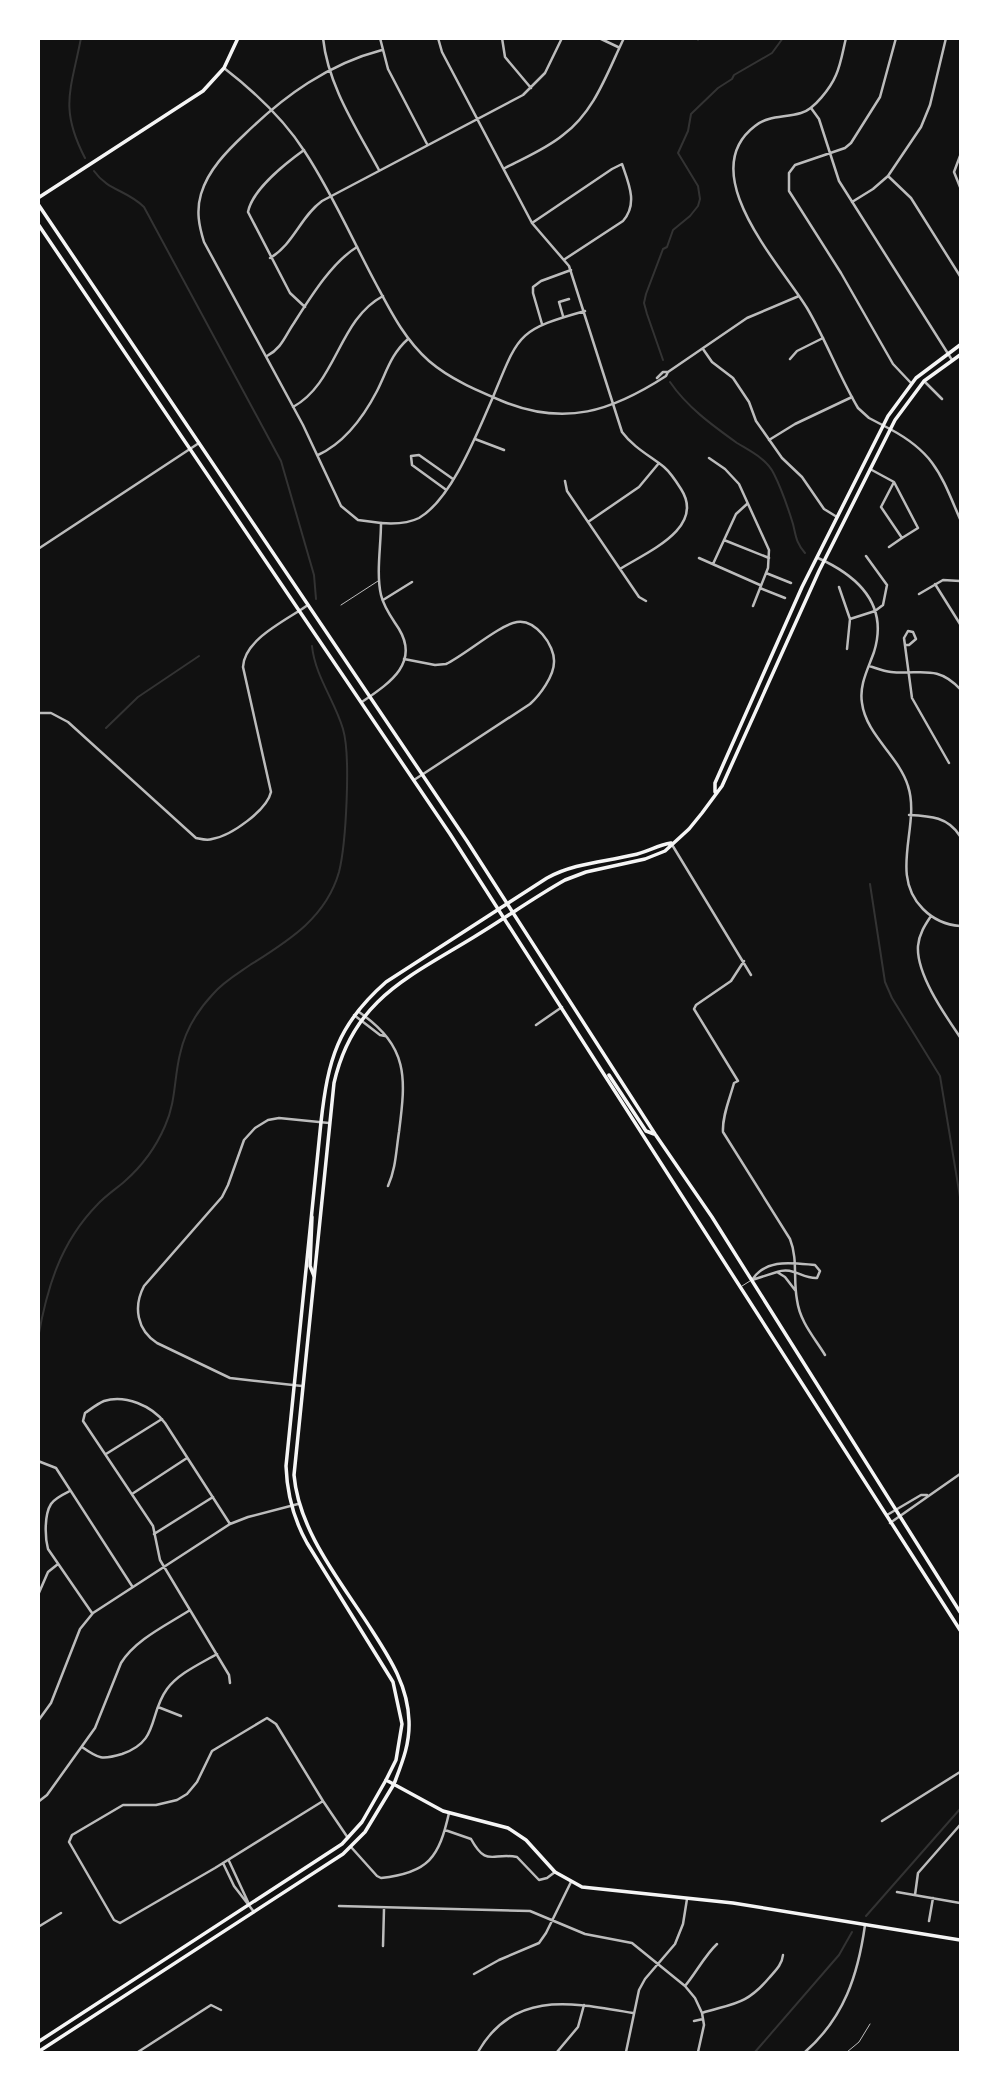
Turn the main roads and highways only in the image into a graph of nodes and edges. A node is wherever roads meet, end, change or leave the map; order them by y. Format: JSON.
{"nodes":[{"id":1,"x":238,"y":38,"type":"edge"},
{"id":2,"x":38,"y":198,"type":"edge"},
{"id":3,"x":38,"y":204,"type":"edge"},
{"id":4,"x":38,"y":224,"type":"edge"},
{"id":5,"x":961,"y":345,"type":"edge"},
{"id":6,"x":961,"y":355,"type":"edge"},
{"id":7,"x":714,"y":794,"type":"junction"},
{"id":8,"x":671,"y":844,"type":"junction"},
{"id":9,"x":508,"y":904,"type":"junction"},
{"id":10,"x":499,"y":909,"type":"junction"},
{"id":11,"x":513,"y":912,"type":"junction"},
{"id":12,"x":504,"y":918,"type":"junction"},
{"id":13,"x":602,"y":1069,"type":"junction"},
{"id":14,"x":655,"y":1134,"type":"junction"},
{"id":15,"x":312,"y":1217,"type":"junction"},
{"id":16,"x":314,"y":1277,"type":"junction"},
{"id":17,"x":961,"y":1612,"type":"edge"},
{"id":18,"x":961,"y":1630,"type":"edge"},
{"id":19,"x":386,"y":1780,"type":"junction"},
{"id":20,"x":394,"y":1784,"type":"junction"},
{"id":21,"x":961,"y":1940,"type":"edge"},
{"id":22,"x":38,"y":2042,"type":"edge"},
{"id":23,"x":38,"y":2052,"type":"edge"}],
"edges":[{"from":1,"to":2,"type":"main road"},
{"from":3,"to":9,"type":"main road"},
{"from":4,"to":10,"type":"main road"},
{"from":5,"to":7,"type":"main road"},
{"from":6,"to":7,"type":"main road"},
{"from":7,"to":8,"type":"main road"},
{"from":8,"to":9,"type":"main road"},
{"from":8,"to":11,"type":"main road"},
{"from":9,"to":10,"type":"main road"},
{"from":9,"to":11,"type":"main road"},
{"from":10,"to":12,"type":"main road"},
{"from":10,"to":15,"type":"main road"},
{"from":11,"to":12,"type":"main road"},
{"from":11,"to":14,"type":"main road"},
{"from":12,"to":13,"type":"main road"},
{"from":12,"to":16,"type":"main road"},
{"from":13,"to":14,"type":"main road"},
{"from":13,"to":18,"type":"main road"},
{"from":14,"to":17,"type":"main road"},
{"from":15,"to":16,"type":"main road"},
{"from":15,"to":19,"type":"main road"},
{"from":16,"to":20,"type":"main road"},
{"from":19,"to":20,"type":"main road"},
{"from":19,"to":22,"type":"main road"},
{"from":20,"to":21,"type":"main road"},
{"from":20,"to":23,"type":"main road"}]}
